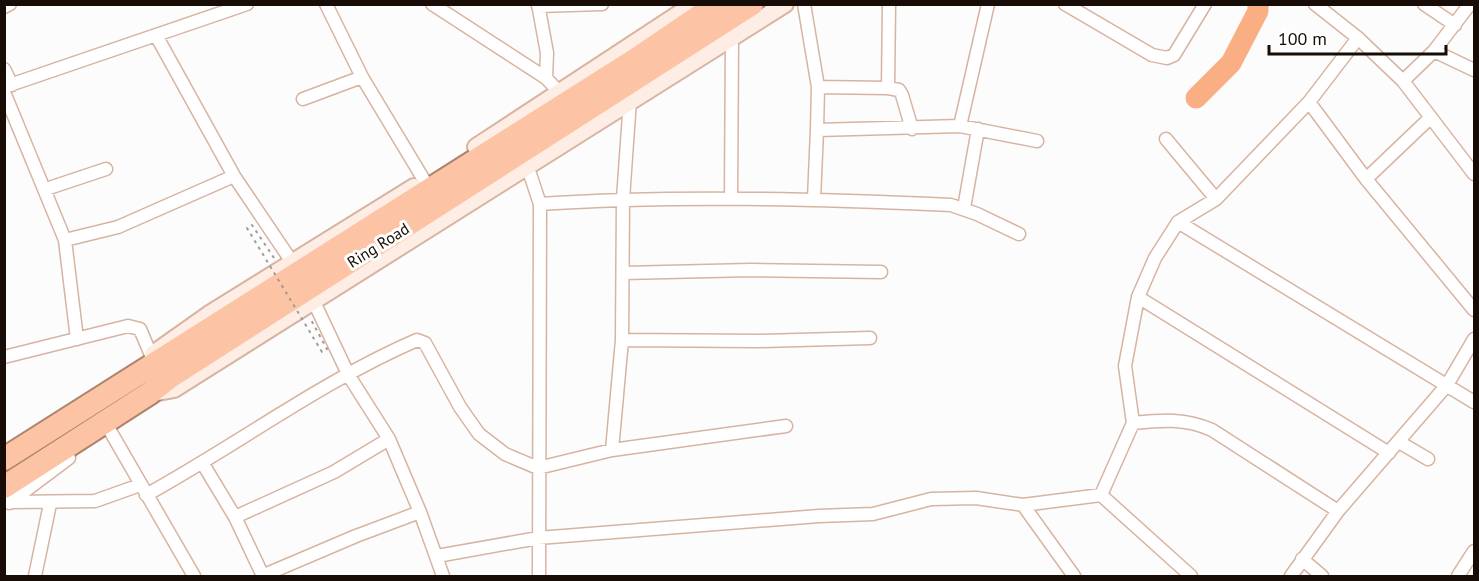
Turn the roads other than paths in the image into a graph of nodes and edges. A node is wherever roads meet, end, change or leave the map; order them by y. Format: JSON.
{"nodes":[{"id":1,"x":10,"y":4,"type":"edge"},
{"id":2,"x":247,"y":4,"type":"edge"},
{"id":3,"x":326,"y":4,"type":"edge"},
{"id":4,"x":432,"y":4,"type":"edge"},
{"id":5,"x":602,"y":4,"type":"edge"},
{"id":6,"x":694,"y":4,"type":"edge"},
{"id":7,"x":717,"y":4,"type":"edge"},
{"id":8,"x":752,"y":4,"type":"edge"},
{"id":9,"x":785,"y":4,"type":"edge"},
{"id":10,"x":804,"y":4,"type":"edge"},
{"id":11,"x":889,"y":4,"type":"edge"},
{"id":12,"x":988,"y":4,"type":"edge"},
{"id":13,"x":1065,"y":4,"type":"edge"},
{"id":14,"x":1204,"y":4,"type":"edge"},
{"id":15,"x":1315,"y":4,"type":"edge"},
{"id":16,"x":1424,"y":4,"type":"edge"},
{"id":17,"x":1470,"y":4,"type":"edge"},
{"id":18,"x":538,"y":5,"type":"edge"},
{"id":19,"x":4,"y":7,"type":"edge"},
{"id":20,"x":1455,"y":25,"type":"junction"},
{"id":21,"x":158,"y":37,"type":"junction"},
{"id":22,"x":732,"y":37,"type":"junction"},
{"id":23,"x":1358,"y":38,"type":"junction"},
{"id":24,"x":1434,"y":51,"type":"junction"},
{"id":25,"x":4,"y":69,"type":"edge"},
{"id":26,"x":1474,"y":70,"type":"edge"},
{"id":27,"x":362,"y":77,"type":"junction"},
{"id":28,"x":546,"y":78,"type":"junction"},
{"id":29,"x":1403,"y":81,"type":"junction"},
{"id":30,"x":818,"y":87,"type":"junction"},
{"id":31,"x":7,"y":88,"type":"edge"},
{"id":32,"x":888,"y":88,"type":"junction"},
{"id":33,"x":560,"y":93,"type":"junction"},
{"id":34,"x":303,"y":99,"type":"dead end"},
{"id":35,"x":630,"y":100,"type":"junction"},
{"id":36,"x":1309,"y":102,"type":"junction"},
{"id":37,"x":1430,"y":118,"type":"junction"},
{"id":38,"x":960,"y":126,"type":"junction"},
{"id":39,"x":912,"y":129,"type":"junction"},
{"id":40,"x":978,"y":129,"type":"junction"},
{"id":41,"x":818,"y":130,"type":"junction"},
{"id":42,"x":1166,"y":139,"type":"dead end"},
{"id":43,"x":1037,"y":141,"type":"dead end"},
{"id":44,"x":527,"y":165,"type":"junction"},
{"id":45,"x":106,"y":169,"type":"dead end"},
{"id":46,"x":1474,"y":174,"type":"edge"},
{"id":47,"x":234,"y":176,"type":"junction"},
{"id":48,"x":1366,"y":179,"type":"junction"},
{"id":49,"x":424,"y":180,"type":"junction"},
{"id":50,"x":46,"y":189,"type":"junction"},
{"id":51,"x":731,"y":198,"type":"junction"},
{"id":52,"x":623,"y":199,"type":"junction"},
{"id":53,"x":814,"y":199,"type":"junction"},
{"id":54,"x":1216,"y":199,"type":"junction"},
{"id":55,"x":540,"y":204,"type":"junction"},
{"id":56,"x":964,"y":208,"type":"junction"},
{"id":57,"x":1178,"y":222,"type":"junction"},
{"id":58,"x":1019,"y":234,"type":"dead end"},
{"id":59,"x":65,"y":240,"type":"junction"},
{"id":60,"x":292,"y":262,"type":"junction"},
{"id":61,"x":882,"y":272,"type":"dead end"},
{"id":62,"x":623,"y":273,"type":"junction"},
{"id":63,"x":1138,"y":297,"type":"junction"},
{"id":64,"x":312,"y":310,"type":"junction"},
{"id":65,"x":1474,"y":310,"type":"edge"},
{"id":66,"x":870,"y":338,"type":"dead end"},
{"id":67,"x":77,"y":339,"type":"junction"},
{"id":68,"x":1474,"y":339,"type":"edge"},
{"id":69,"x":622,"y":340,"type":"junction"},
{"id":70,"x":151,"y":355,"type":"junction"},
{"id":71,"x":4,"y":357,"type":"edge"},
{"id":72,"x":349,"y":376,"type":"junction"},
{"id":73,"x":1447,"y":385,"type":"junction"},
{"id":74,"x":142,"y":386,"type":"junction"},
{"id":75,"x":1474,"y":402,"type":"edge"},
{"id":76,"x":1133,"y":423,"type":"junction"},
{"id":77,"x":786,"y":426,"type":"dead end"},
{"id":78,"x":108,"y":427,"type":"junction"},
{"id":79,"x":388,"y":439,"type":"junction"},
{"id":80,"x":1399,"y":442,"type":"junction"},
{"id":81,"x":612,"y":450,"type":"junction"},
{"id":82,"x":1389,"y":453,"type":"junction"},
{"id":83,"x":4,"y":459,"type":"edge"},
{"id":84,"x":1428,"y":459,"type":"dead end"},
{"id":85,"x":203,"y":464,"type":"junction"},
{"id":86,"x":538,"y":468,"type":"junction"},
{"id":87,"x":143,"y":490,"type":"junction"},
{"id":88,"x":1101,"y":495,"type":"junction"},
{"id":89,"x":6,"y":499,"type":"edge"},
{"id":90,"x":50,"y":504,"type":"junction"},
{"id":91,"x":1023,"y":505,"type":"junction"},
{"id":92,"x":1338,"y":511,"type":"junction"},
{"id":93,"x":420,"y":512,"type":"junction"},
{"id":94,"x":235,"y":518,"type":"junction"},
{"id":95,"x":538,"y":538,"type":"junction"},
{"id":96,"x":1474,"y":551,"type":"edge"},
{"id":97,"x":437,"y":556,"type":"junction"},
{"id":98,"x":1302,"y":559,"type":"junction"},
{"id":99,"x":35,"y":576,"type":"edge"},
{"id":100,"x":194,"y":576,"type":"edge"},
{"id":101,"x":262,"y":576,"type":"edge"},
{"id":102,"x":443,"y":576,"type":"edge"},
{"id":103,"x":539,"y":576,"type":"edge"},
{"id":104,"x":1074,"y":576,"type":"edge"},
{"id":105,"x":1191,"y":576,"type":"edge"},
{"id":106,"x":1291,"y":576,"type":"edge"},
{"id":107,"x":1322,"y":576,"type":"edge"},
{"id":108,"x":1458,"y":576,"type":"edge"}],
"edges":[{"from":1,"to":19,"type":"street"},
{"from":2,"to":21,"type":"street"},
{"from":3,"to":27,"type":"street"},
{"from":4,"to":28,"type":"street"},
{"from":5,"to":18,"type":"street"},
{"from":6,"to":33,"type":"street"},
{"from":7,"to":74,"type":"highway","name":"Ring Road"},
{"from":8,"to":74,"type":"highway","name":"Ring Road"},
{"from":9,"to":22,"type":"street"},
{"from":10,"to":30,"type":"street"},
{"from":11,"to":32,"type":"street"},
{"from":12,"to":38,"type":"street"},
{"from":13,"to":14,"type":"street"},
{"from":15,"to":23,"type":"street"},
{"from":16,"to":20,"type":"street"},
{"from":17,"to":20,"type":"street"},
{"from":18,"to":28,"type":"street"},
{"from":20,"to":24,"type":"street"},
{"from":21,"to":31,"type":"street"},
{"from":21,"to":47,"type":"street"},
{"from":22,"to":35,"type":"street"},
{"from":22,"to":51,"type":"street"},
{"from":23,"to":29,"type":"street"},
{"from":23,"to":36,"type":"street"},
{"from":24,"to":26,"type":"street"},
{"from":24,"to":29,"type":"street"},
{"from":25,"to":31,"type":"street"},
{"from":27,"to":34,"type":"street"},
{"from":27,"to":49,"type":"street"},
{"from":28,"to":33,"type":"street"},
{"from":29,"to":37,"type":"street"},
{"from":30,"to":32,"type":"street"},
{"from":30,"to":41,"type":"street"},
{"from":31,"to":50,"type":"street"},
{"from":32,"to":39,"type":"street"},
{"from":33,"to":49,"type":"street"},
{"from":35,"to":44,"type":"street"},
{"from":35,"to":52,"type":"street"},
{"from":36,"to":48,"type":"street"},
{"from":36,"to":54,"type":"street"},
{"from":37,"to":46,"type":"street"},
{"from":37,"to":48,"type":"street"},
{"from":38,"to":39,"type":"street"},
{"from":38,"to":40,"type":"street"},
{"from":39,"to":41,"type":"street"},
{"from":40,"to":43,"type":"street"},
{"from":40,"to":56,"type":"street"},
{"from":41,"to":53,"type":"street"},
{"from":42,"to":54,"type":"street"},
{"from":44,"to":55,"type":"street"},
{"from":44,"to":64,"type":"street"},
{"from":45,"to":50,"type":"street"},
{"from":47,"to":59,"type":"street"},
{"from":47,"to":60,"type":"street"},
{"from":48,"to":65,"type":"street"},
{"from":49,"to":60,"type":"street"},
{"from":50,"to":59,"type":"street"},
{"from":51,"to":52,"type":"street"},
{"from":51,"to":53,"type":"street"},
{"from":52,"to":55,"type":"street"},
{"from":52,"to":62,"type":"street"},
{"from":53,"to":56,"type":"street"},
{"from":54,"to":57,"type":"street"},
{"from":55,"to":86,"type":"street"},
{"from":56,"to":58,"type":"street"},
{"from":57,"to":63,"type":"street"},
{"from":57,"to":73,"type":"street"},
{"from":59,"to":67,"type":"street"},
{"from":60,"to":70,"type":"street"},
{"from":61,"to":62,"type":"street"},
{"from":62,"to":69,"type":"street"},
{"from":63,"to":76,"type":"street"},
{"from":63,"to":82,"type":"street"},
{"from":64,"to":72,"type":"street"},
{"from":64,"to":74,"type":"street"},
{"from":66,"to":69,"type":"street"},
{"from":67,"to":70,"type":"street"},
{"from":67,"to":71,"type":"street"},
{"from":68,"to":73,"type":"street"},
{"from":69,"to":81,"type":"street"},
{"from":70,"to":74,"type":"street"},
{"from":72,"to":79,"type":"street"},
{"from":72,"to":85,"type":"street"},
{"from":72,"to":86,"type":"street"},
{"from":73,"to":75,"type":"street"},
{"from":73,"to":80,"type":"street"},
{"from":74,"to":78,"type":"highway","name":"Ring Road"},
{"from":74,"to":83,"type":"highway","name":"Ring Road"},
{"from":76,"to":88,"type":"street"},
{"from":76,"to":92,"type":"street"},
{"from":77,"to":81,"type":"street"},
{"from":78,"to":87,"type":"street"},
{"from":78,"to":89,"type":"highway","name":"Ring Road"},
{"from":79,"to":93,"type":"street"},
{"from":79,"to":94,"type":"street"},
{"from":80,"to":82,"type":"street"},
{"from":80,"to":84,"type":"street"},
{"from":81,"to":86,"type":"street"},
{"from":82,"to":92,"type":"street"},
{"from":85,"to":87,"type":"street"},
{"from":85,"to":94,"type":"street"},
{"from":86,"to":95,"type":"street"},
{"from":87,"to":90,"type":"street"},
{"from":87,"to":100,"type":"street"},
{"from":88,"to":91,"type":"street"},
{"from":88,"to":105,"type":"street"},
{"from":89,"to":90,"type":"street"},
{"from":90,"to":99,"type":"street"},
{"from":91,"to":95,"type":"street"},
{"from":91,"to":104,"type":"street"},
{"from":92,"to":98,"type":"street"},
{"from":93,"to":97,"type":"street"},
{"from":93,"to":101,"type":"street"},
{"from":94,"to":101,"type":"street"},
{"from":95,"to":97,"type":"street"},
{"from":95,"to":103,"type":"street"},
{"from":96,"to":108,"type":"street"},
{"from":97,"to":102,"type":"street"},
{"from":98,"to":106,"type":"street"},
{"from":98,"to":107,"type":"street"}]}
